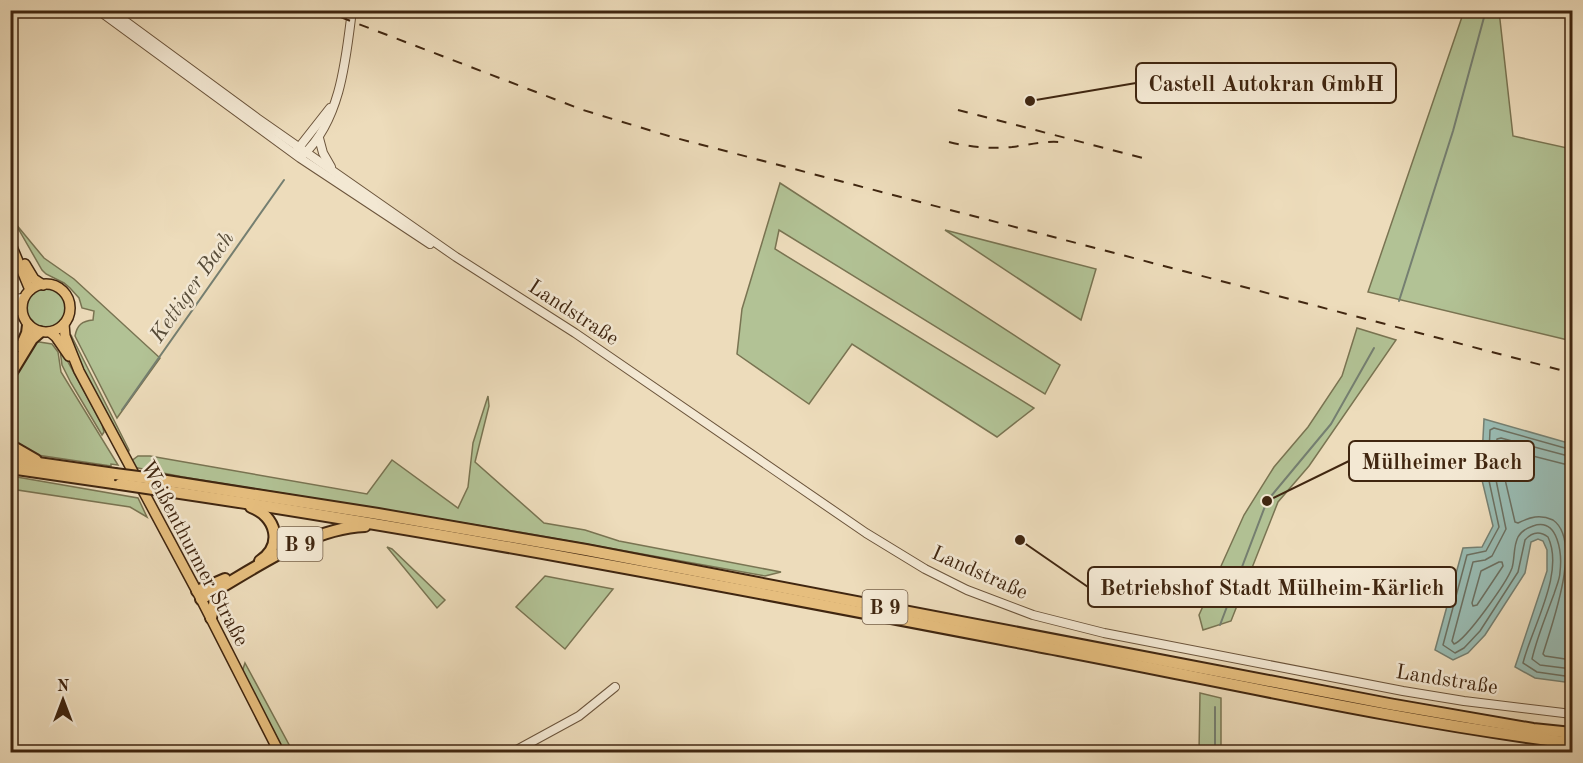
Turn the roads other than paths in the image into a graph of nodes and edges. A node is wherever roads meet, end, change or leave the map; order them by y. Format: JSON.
{"nodes":[{"id":1,"x":98,"y":10,"type":"edge"},
{"id":2,"x":110,"y":10,"type":"edge"},
{"id":3,"x":352,"y":10,"type":"edge"},
{"id":4,"x":333,"y":105,"type":"junction"},
{"id":5,"x":319,"y":138,"type":"junction"},
{"id":6,"x":300,"y":153,"type":"junction"},
{"id":7,"x":334,"y":171,"type":"junction"},
{"id":8,"x":13,"y":246,"type":"edge"},
{"id":9,"x":456,"y":257,"type":"junction"},
{"id":10,"x":43,"y":285,"type":"junction"},
{"id":11,"x":27,"y":294,"type":"junction"},
{"id":12,"x":10,"y":299,"type":"edge"},
{"id":13,"x":10,"y":306,"type":"edge"},
{"id":14,"x":22,"y":312,"type":"junction"},
{"id":15,"x":28,"y":324,"type":"junction"},
{"id":16,"x":64,"y":324,"type":"junction"},
{"id":17,"x":45,"y":332,"type":"junction"},
{"id":18,"x":10,"y":365,"type":"edge"},
{"id":19,"x":79,"y":371,"type":"junction"},
{"id":20,"x":10,"y":375,"type":"edge"},
{"id":21,"x":10,"y":446,"type":"edge"},
{"id":22,"x":10,"y":459,"type":"edge"},
{"id":23,"x":48,"y":464,"type":"junction"},
{"id":24,"x":10,"y":468,"type":"edge"},
{"id":25,"x":118,"y":479,"type":"junction"},
{"id":26,"x":234,"y":501,"type":"junction"},
{"id":27,"x":389,"y":526,"type":"junction"},
{"id":28,"x":219,"y":589,"type":"junction"},
{"id":29,"x":199,"y":595,"type":"junction"},
{"id":30,"x":211,"y":618,"type":"junction"},
{"id":31,"x":615,"y":687,"type":"dead end"},
{"id":32,"x":1572,"y":714,"type":"edge"},
{"id":33,"x":1571,"y":731,"type":"edge"},
{"id":34,"x":1569,"y":748,"type":"edge"},
{"id":35,"x":279,"y":753,"type":"edge"},
{"id":36,"x":513,"y":753,"type":"edge"}],
"edges":[{"from":1,"to":6,"type":"street"},
{"from":2,"to":6,"type":"street"},
{"from":3,"to":4,"type":"street"},
{"from":4,"to":5,"type":"street"},
{"from":4,"to":6,"type":"street"},
{"from":5,"to":6,"type":"street"},
{"from":5,"to":7,"type":"street"},
{"from":6,"to":7,"type":"street"},
{"from":6,"to":9,"type":"street"},
{"from":7,"to":9,"type":"street"},
{"from":8,"to":10,"type":"main road"},
{"from":8,"to":11,"type":"main road"},
{"from":9,"to":32,"type":"street","name":"Landstraße"},
{"from":10,"to":11,"type":"main road"},
{"from":10,"to":16,"type":"main road"},
{"from":11,"to":12,"type":"street"},
{"from":11,"to":14,"type":"main road"},
{"from":13,"to":14,"type":"street"},
{"from":14,"to":15,"type":"main road"},
{"from":15,"to":17,"type":"main road"},
{"from":15,"to":18,"type":"highway"},
{"from":16,"to":17,"type":"main road"},
{"from":16,"to":19,"type":"main road","name":"Weißenthurmer Straße"},
{"from":17,"to":19,"type":"main road","name":"Weißenthurmer Straße"},
{"from":17,"to":20,"type":"highway"},
{"from":19,"to":29,"type":"main road","name":"Weißenthurmer Straße"},
{"from":21,"to":23,"type":"highway"},
{"from":22,"to":23,"type":"highway","number":"B 9"},
{"from":23,"to":25,"type":"highway","number":"B 9"},
{"from":24,"to":25,"type":"highway","number":"B 9"},
{"from":25,"to":26,"type":"highway","number":"B 9","bridge":true},
{"from":25,"to":33,"type":"highway","number":"B 9","bridge":true},
{"from":26,"to":27,"type":"highway","number":"B 9"},
{"from":26,"to":29,"type":"highway","number":"B 9"},
{"from":27,"to":28,"type":"highway","number":"B 9"},
{"from":27,"to":34,"type":"highway","number":"B 9"},
{"from":28,"to":29,"type":"highway","number":"B 9"},
{"from":28,"to":30,"type":"highway"},
{"from":29,"to":30,"type":"main road","name":"Weißenthurmer Straße"},
{"from":30,"to":35,"type":"main road","name":"Weißenthurmer Straße"},
{"from":31,"to":36,"type":"street"},
{"from":32,"to":33,"type":"street"}]}
